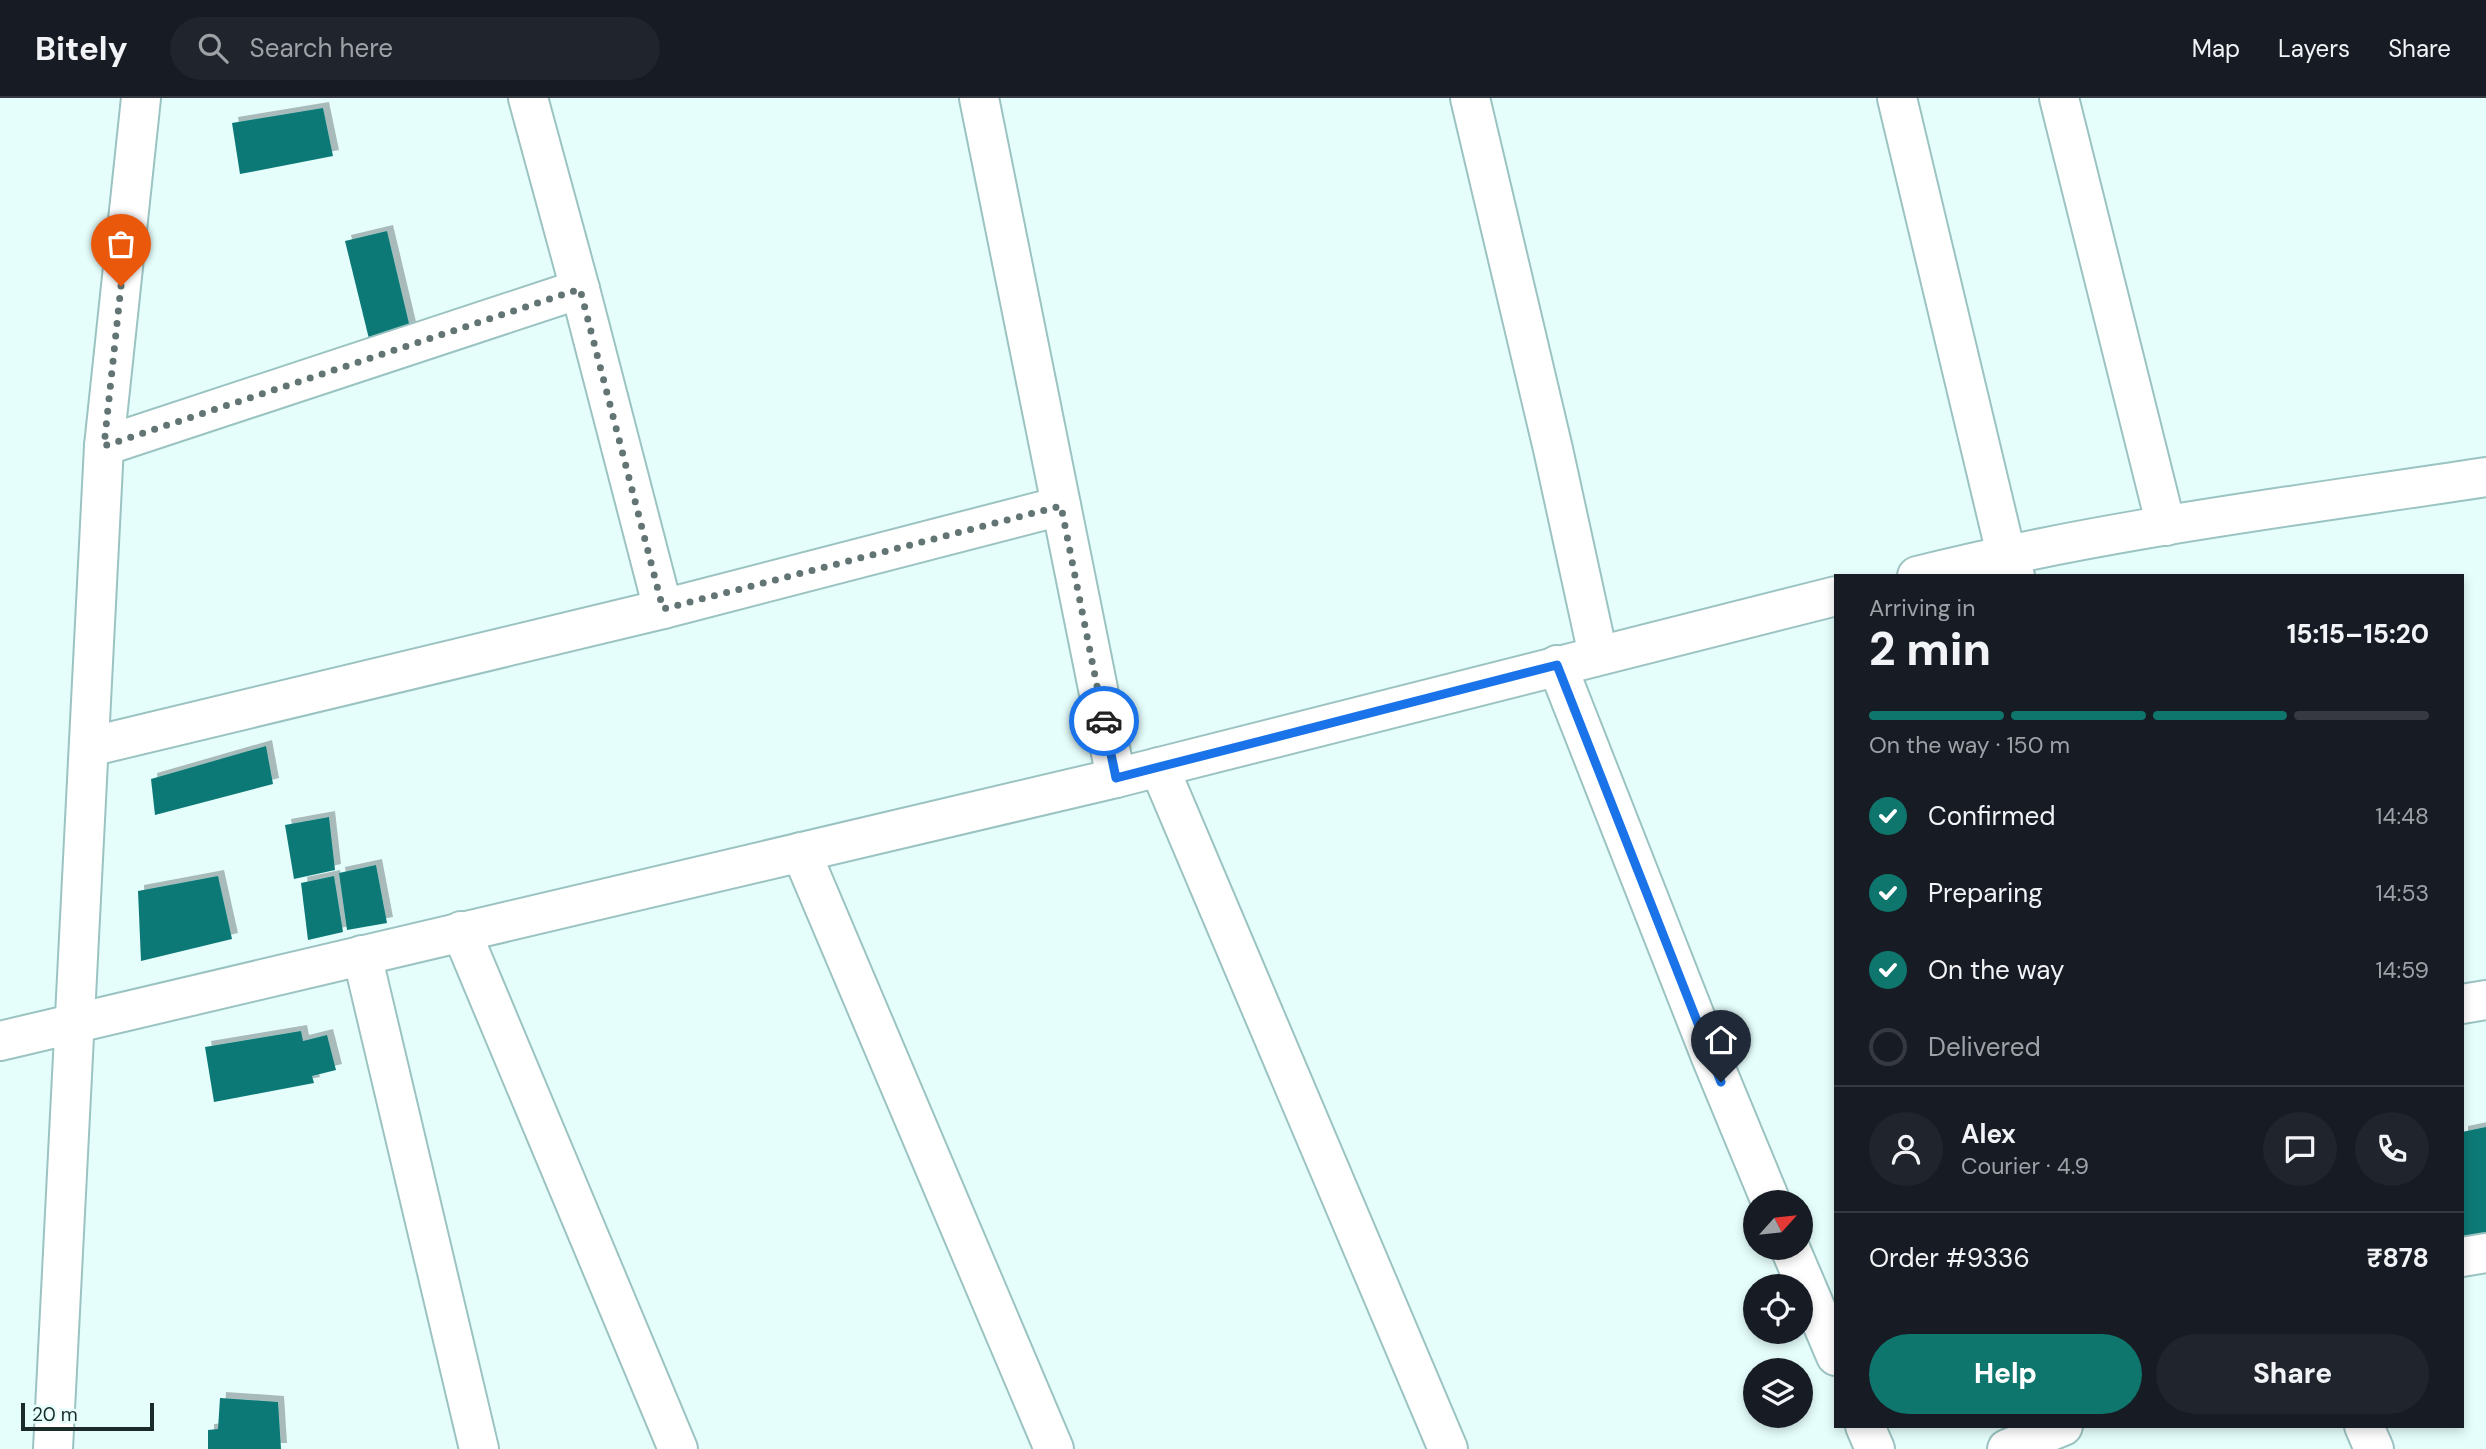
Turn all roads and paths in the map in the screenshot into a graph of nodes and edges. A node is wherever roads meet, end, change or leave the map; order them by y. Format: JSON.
{"nodes":[{"id":1,"x":141,"y":98,"type":"edge"},
{"id":2,"x":528,"y":98,"type":"edge"},
{"id":3,"x":979,"y":98,"type":"edge"},
{"id":4,"x":1470,"y":98,"type":"edge"},
{"id":5,"x":1897,"y":98,"type":"edge"},
{"id":6,"x":2059,"y":98,"type":"edge"},
{"id":7,"x":580,"y":289,"type":"junction"},
{"id":8,"x":104,"y":446,"type":"junction"},
{"id":9,"x":2486,"y":477,"type":"edge"},
{"id":10,"x":1061,"y":506,"type":"junction"},
{"id":11,"x":2166,"y":526,"type":"junction"},
{"id":12,"x":2010,"y":565,"type":"edge"},
{"id":13,"x":1934,"y":574,"type":"edge"},
{"id":14,"x":1834,"y":596,"type":"edge"},
{"id":15,"x":663,"y":609,"type":"junction"},
{"id":16,"x":1598,"y":654,"type":"junction"},
{"id":17,"x":1557,"y":665,"type":"junction"},
{"id":18,"x":89,"y":747,"type":"junction"},
{"id":19,"x":1158,"y":767,"type":"junction"},
{"id":20,"x":1116,"y":778,"type":"junction"},
{"id":21,"x":801,"y":852,"type":"junction"},
{"id":22,"x":461,"y":932,"type":"junction"},
{"id":23,"x":362,"y":955,"type":"junction"},
{"id":24,"x":2486,"y":1000,"type":"edge"},
{"id":25,"x":2464,"y":1004,"type":"edge"},
{"id":26,"x":75,"y":1023,"type":"junction"},
{"id":27,"x":0,"y":1041,"type":"edge"},
{"id":28,"x":1766,"y":1190,"type":"edge"},
{"id":29,"x":2486,"y":1253,"type":"edge"},
{"id":30,"x":2464,"y":1257,"type":"edge"},
{"id":31,"x":1795,"y":1260,"type":"edge"},
{"id":32,"x":1834,"y":1351,"type":"edge"},
{"id":33,"x":1866,"y":1428,"type":"edge"},
{"id":34,"x":2058,"y":1428,"type":"edge"},
{"id":35,"x":2365,"y":1428,"type":"edge"},
{"id":36,"x":53,"y":1449,"type":"edge"},
{"id":37,"x":480,"y":1449,"type":"edge"},
{"id":38,"x":678,"y":1449,"type":"edge"},
{"id":39,"x":1054,"y":1449,"type":"edge"},
{"id":40,"x":1448,"y":1449,"type":"edge"},
{"id":41,"x":1875,"y":1449,"type":"edge"},
{"id":42,"x":2007,"y":1449,"type":"edge"},
{"id":43,"x":2374,"y":1449,"type":"edge"}],
"edges":[{"from":1,"to":8,"type":"street"},
{"from":2,"to":7,"type":"street"},
{"from":3,"to":10,"type":"street"},
{"from":4,"to":16,"type":"street"},
{"from":5,"to":12,"type":"street"},
{"from":6,"to":11,"type":"street"},
{"from":7,"to":8,"type":"street"},
{"from":7,"to":15,"type":"street"},
{"from":8,"to":18,"type":"street"},
{"from":9,"to":11,"type":"street"},
{"from":10,"to":15,"type":"street"},
{"from":10,"to":20,"type":"street"},
{"from":11,"to":12,"type":"street"},
{"from":12,"to":13,"type":"street"},
{"from":14,"to":16,"type":"street"},
{"from":15,"to":18,"type":"street"},
{"from":16,"to":17,"type":"street"},
{"from":17,"to":19,"type":"street"},
{"from":17,"to":28,"type":"street"},
{"from":18,"to":26,"type":"street"},
{"from":19,"to":20,"type":"street"},
{"from":19,"to":40,"type":"street"},
{"from":20,"to":21,"type":"street"},
{"from":21,"to":22,"type":"street"},
{"from":21,"to":39,"type":"street"},
{"from":22,"to":23,"type":"street"},
{"from":22,"to":38,"type":"street"},
{"from":23,"to":26,"type":"street"},
{"from":23,"to":37,"type":"street"},
{"from":24,"to":25,"type":"street"},
{"from":26,"to":27,"type":"street"},
{"from":26,"to":36,"type":"street"},
{"from":29,"to":30,"type":"street"},
{"from":31,"to":32,"type":"street"},
{"from":33,"to":41,"type":"street"},
{"from":34,"to":42,"type":"street"},
{"from":35,"to":43,"type":"street"}]}
